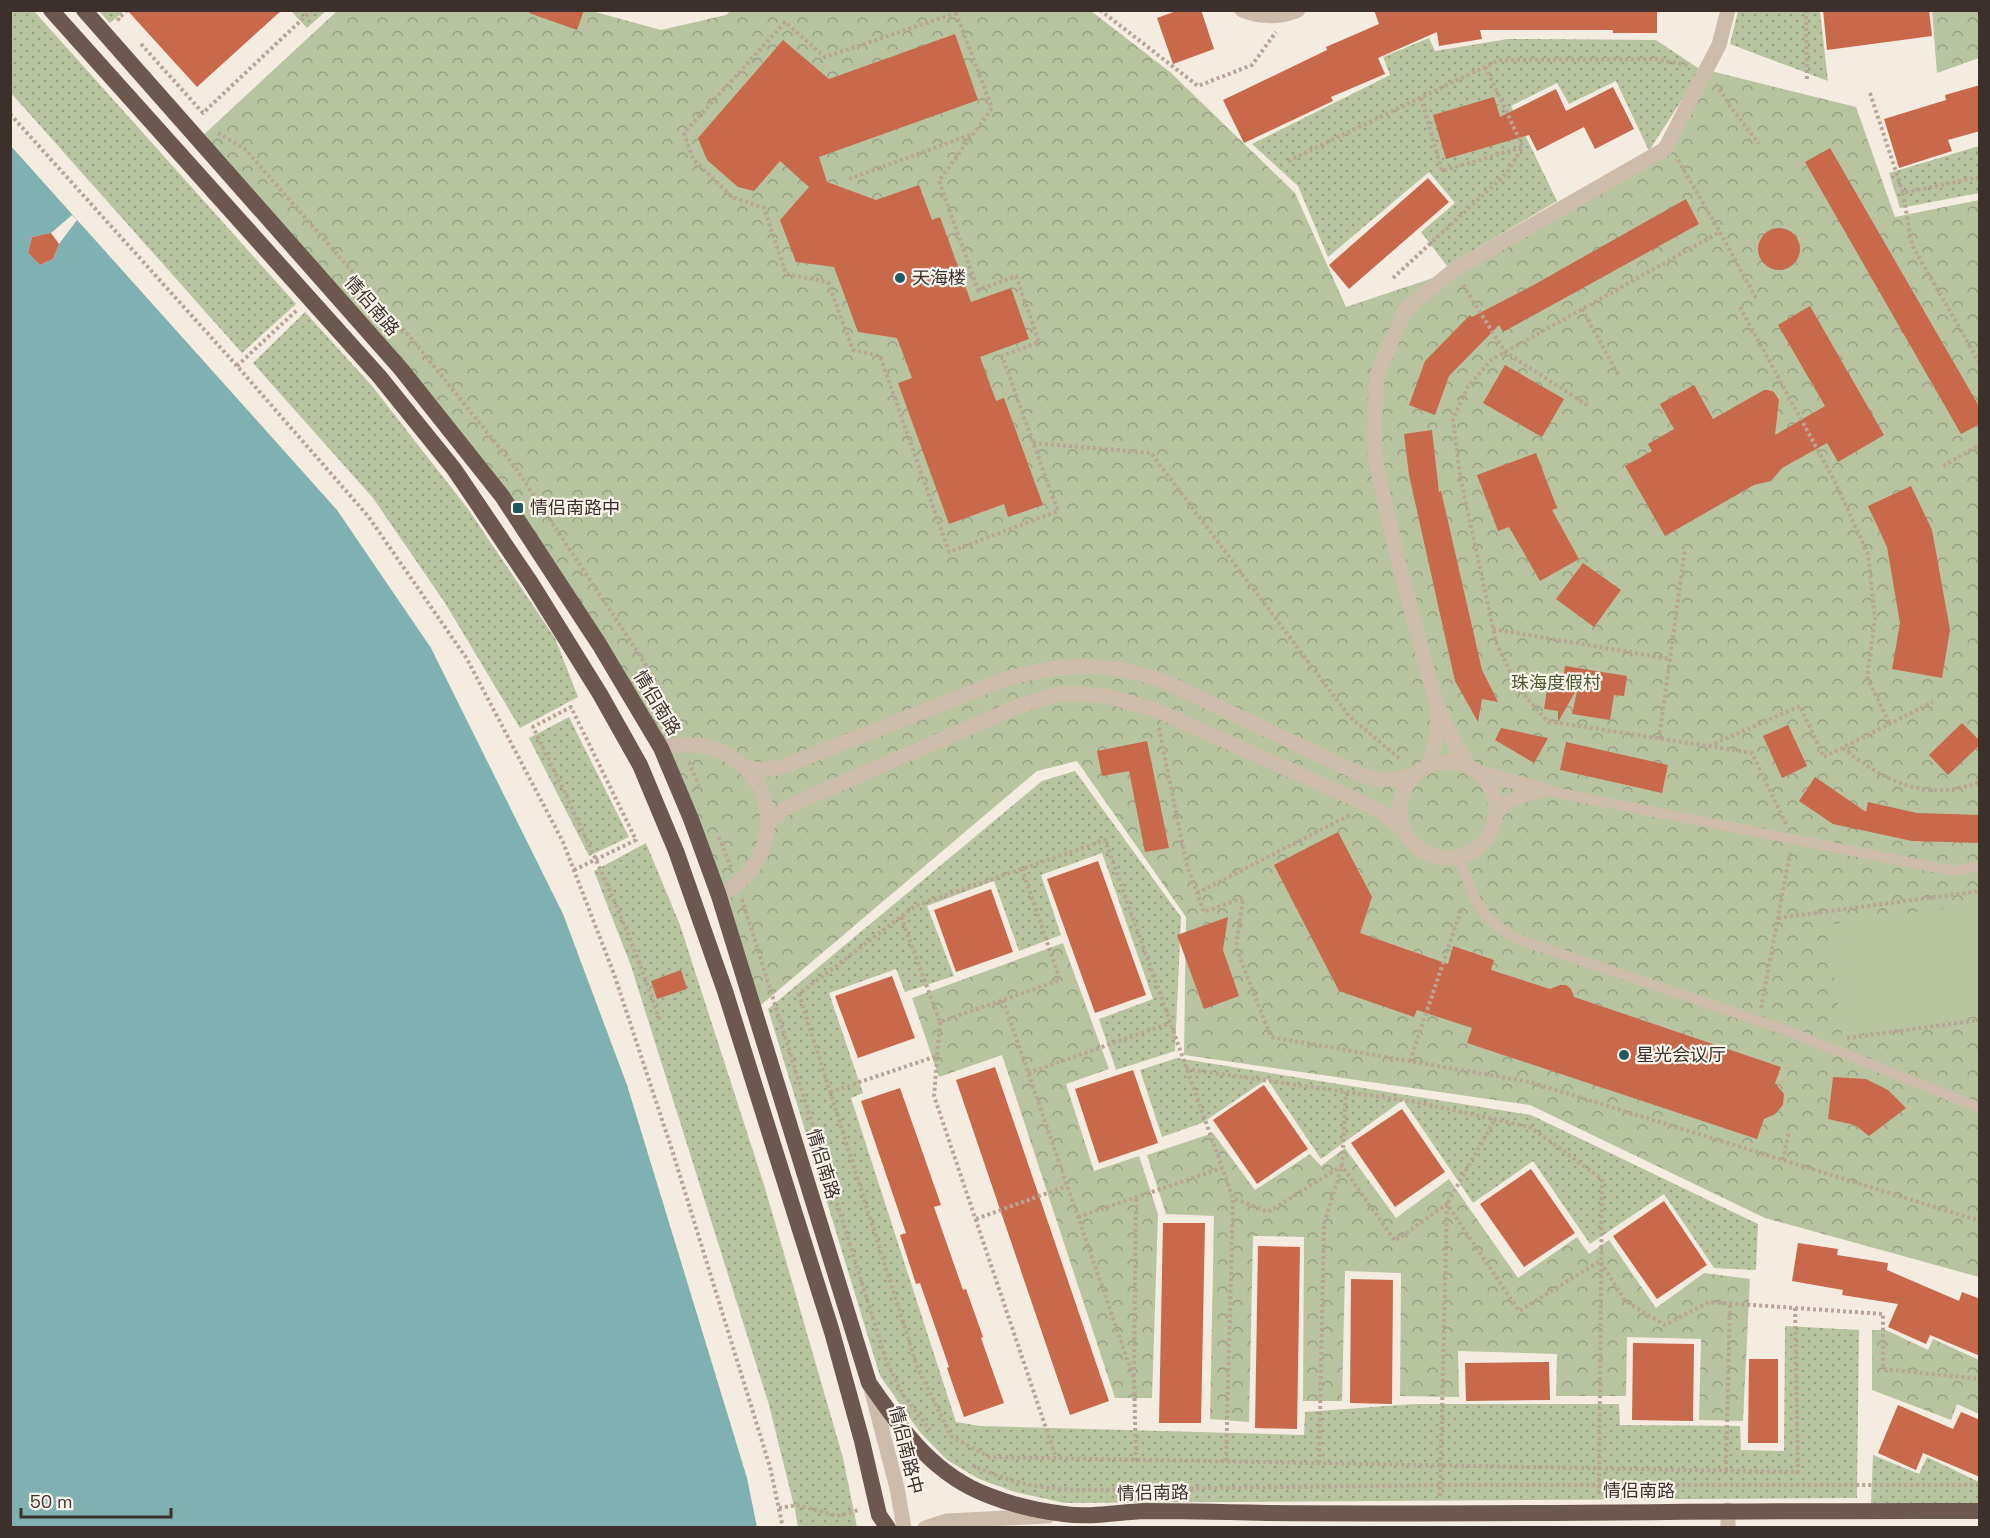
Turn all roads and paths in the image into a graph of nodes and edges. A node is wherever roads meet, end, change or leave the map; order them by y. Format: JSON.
{"nodes":[{"id":1,"x":51,"y":10,"type":"edge"},
{"id":2,"x":84,"y":10,"type":"edge"},
{"id":3,"x":127,"y":10,"type":"edge"},
{"id":4,"x":312,"y":10,"type":"edge"},
{"id":5,"x":1100,"y":10,"type":"edge"},
{"id":6,"x":1242,"y":10,"type":"edge"},
{"id":7,"x":1728,"y":10,"type":"edge"},
{"id":8,"x":1806,"y":10,"type":"edge"},
{"id":9,"x":1293,"y":12,"type":"edge"},
{"id":10,"x":126,"y":27,"type":"dead end"},
{"id":11,"x":134,"y":36,"type":"dead end"},
{"id":12,"x":1485,"y":66,"type":"junction"},
{"id":13,"x":1707,"y":69,"type":"junction"},
{"id":14,"x":1807,"y":82,"type":"dead end"},
{"id":15,"x":1870,"y":93,"type":"dead end"},
{"id":16,"x":1420,"y":98,"type":"junction"},
{"id":17,"x":10,"y":114,"type":"edge"},
{"id":18,"x":209,"y":128,"type":"dead end"},
{"id":19,"x":974,"y":134,"type":"junction"},
{"id":20,"x":1759,"y":144,"type":"dead end"},
{"id":21,"x":1523,"y":147,"type":"junction"},
{"id":22,"x":1665,"y":149,"type":"junction"},
{"id":23,"x":1288,"y":161,"type":"dead end"},
{"id":24,"x":1980,"y":177,"type":"edge"},
{"id":25,"x":849,"y":179,"type":"dead end"},
{"id":26,"x":1903,"y":193,"type":"junction"},
{"id":27,"x":1720,"y":232,"type":"junction"},
{"id":28,"x":1454,"y":270,"type":"junction"},
{"id":29,"x":1393,"y":278,"type":"dead end"},
{"id":30,"x":1756,"y":297,"type":"dead end"},
{"id":31,"x":309,"y":299,"type":"junction"},
{"id":32,"x":1740,"y":307,"type":"dead end"},
{"id":33,"x":1582,"y":309,"type":"junction"},
{"id":34,"x":1505,"y":352,"type":"junction"},
{"id":35,"x":1980,"y":364,"type":"edge"},
{"id":36,"x":237,"y":366,"type":"junction"},
{"id":37,"x":1619,"y":376,"type":"dead end"},
{"id":38,"x":1589,"y":406,"type":"dead end"},
{"id":39,"x":1033,"y":443,"type":"junction"},
{"id":40,"x":1980,"y":445,"type":"edge"},
{"id":41,"x":1943,"y":466,"type":"dead end"},
{"id":42,"x":1685,"y":549,"type":"dead end"},
{"id":43,"x":1493,"y":629,"type":"junction"},
{"id":44,"x":1670,"y":659,"type":"junction"},
{"id":45,"x":1436,"y":702,"type":"junction"},
{"id":46,"x":1933,"y":702,"type":"dead end"},
{"id":47,"x":1156,"y":710,"type":"junction"},
{"id":48,"x":1890,"y":724,"type":"junction"},
{"id":49,"x":1659,"y":739,"type":"junction"},
{"id":50,"x":682,"y":744,"type":"junction"},
{"id":51,"x":1708,"y":746,"type":"junction"},
{"id":52,"x":662,"y":748,"type":"junction"},
{"id":53,"x":1843,"y":748,"type":"junction"},
{"id":54,"x":746,"y":768,"type":"junction"},
{"id":55,"x":1473,"y":769,"type":"junction"},
{"id":56,"x":1422,"y":770,"type":"junction"},
{"id":57,"x":1980,"y":782,"type":"edge"},
{"id":58,"x":699,"y":787,"type":"dead end"},
{"id":59,"x":1543,"y":790,"type":"junction"},
{"id":60,"x":1369,"y":806,"type":"junction"},
{"id":61,"x":1496,"y":814,"type":"junction"},
{"id":62,"x":768,"y":824,"type":"junction"},
{"id":63,"x":716,"y":830,"type":"dead end"},
{"id":64,"x":1405,"y":831,"type":"junction"},
{"id":65,"x":1793,"y":839,"type":"junction"},
{"id":66,"x":1459,"y":858,"type":"junction"},
{"id":67,"x":597,"y":859,"type":"junction"},
{"id":68,"x":1980,"y":866,"type":"edge"},
{"id":69,"x":1022,"y":869,"type":"junction"},
{"id":70,"x":574,"y":870,"type":"junction"},
{"id":71,"x":738,"y":885,"type":"junction"},
{"id":72,"x":1469,"y":886,"type":"junction"},
{"id":73,"x":1980,"y":891,"type":"edge"},
{"id":74,"x":1197,"y":892,"type":"junction"},
{"id":75,"x":719,"y":896,"type":"junction"},
{"id":76,"x":901,"y":917,"type":"junction"},
{"id":77,"x":1778,"y":918,"type":"junction"},
{"id":78,"x":1003,"y":1000,"type":"junction"},
{"id":79,"x":1758,"y":1020,"type":"junction"},
{"id":80,"x":1980,"y":1020,"type":"edge"},
{"id":81,"x":660,"y":1022,"type":"dead end"},
{"id":82,"x":940,"y":1022,"type":"junction"},
{"id":83,"x":1170,"y":1023,"type":"junction"},
{"id":84,"x":1817,"y":1043,"type":"junction"},
{"id":85,"x":937,"y":1056,"type":"junction"},
{"id":86,"x":1410,"y":1061,"type":"junction"},
{"id":87,"x":1186,"y":1069,"type":"junction"},
{"id":88,"x":1028,"y":1073,"type":"junction"},
{"id":89,"x":830,"y":1092,"type":"junction"},
{"id":90,"x":1346,"y":1092,"type":"junction"},
{"id":91,"x":1980,"y":1108,"type":"edge"},
{"id":92,"x":1495,"y":1119,"type":"junction"},
{"id":93,"x":1789,"y":1131,"type":"dead end"},
{"id":94,"x":1782,"y":1160,"type":"junction"},
{"id":95,"x":1342,"y":1166,"type":"junction"},
{"id":96,"x":1222,"y":1168,"type":"junction"},
{"id":97,"x":1067,"y":1186,"type":"junction"},
{"id":98,"x":1136,"y":1197,"type":"junction"},
{"id":99,"x":1233,"y":1198,"type":"junction"},
{"id":100,"x":1447,"y":1203,"type":"junction"},
{"id":101,"x":1078,"y":1217,"type":"junction"},
{"id":102,"x":976,"y":1219,"type":"junction"},
{"id":103,"x":1980,"y":1221,"type":"edge"},
{"id":104,"x":1600,"y":1261,"type":"junction"},
{"id":105,"x":1730,"y":1304,"type":"junction"},
{"id":106,"x":1795,"y":1308,"type":"junction"},
{"id":107,"x":1134,"y":1379,"type":"junction"},
{"id":108,"x":1980,"y":1379,"type":"edge"},
{"id":109,"x":869,"y":1383,"type":"junction"},
{"id":110,"x":936,"y":1438,"type":"dead end"},
{"id":111,"x":1056,"y":1458,"type":"junction"},
{"id":112,"x":1136,"y":1460,"type":"junction"},
{"id":113,"x":964,"y":1461,"type":"dead end"},
{"id":114,"x":1226,"y":1461,"type":"junction"},
{"id":115,"x":1319,"y":1463,"type":"junction"},
{"id":116,"x":1441,"y":1466,"type":"junction"},
{"id":117,"x":1599,"y":1468,"type":"junction"},
{"id":118,"x":1726,"y":1470,"type":"junction"},
{"id":119,"x":1440,"y":1485,"type":"junction"},
{"id":120,"x":1599,"y":1485,"type":"junction"},
{"id":121,"x":1980,"y":1485,"type":"edge"},
{"id":122,"x":1728,"y":1510,"type":"junction"},
{"id":123,"x":1599,"y":1511,"type":"junction"},
{"id":124,"x":1980,"y":1511,"type":"edge"},
{"id":125,"x":1439,"y":1512,"type":"junction"},
{"id":126,"x":1066,"y":1515,"type":"junction"},
{"id":127,"x":882,"y":1523,"type":"edge"},
{"id":128,"x":783,"y":1527,"type":"edge"},
{"id":129,"x":904,"y":1527,"type":"edge"},
{"id":130,"x":925,"y":1527,"type":"edge"},
{"id":131,"x":1728,"y":1527,"type":"edge"}],
"edges":[{"from":1,"to":31,"type":"highway"},
{"from":2,"to":52,"type":"highway","name":"情侣南路"},
{"from":3,"to":10,"type":"path"},
{"from":4,"to":11,"type":"path"},
{"from":5,"to":9,"type":"path"},
{"from":6,"to":9,"type":"street"},
{"from":7,"to":13,"type":"street"},
{"from":8,"to":14,"type":"path"},
{"from":12,"to":13,"type":"path"},
{"from":12,"to":16,"type":"path"},
{"from":12,"to":21,"type":"path"},
{"from":13,"to":20,"type":"path"},
{"from":13,"to":22,"type":"street"},
{"from":15,"to":26,"type":"path"},
{"from":16,"to":21,"type":"path"},
{"from":16,"to":23,"type":"path"},
{"from":17,"to":36,"type":"path"},
{"from":18,"to":50,"type":"path"},
{"from":19,"to":25,"type":"path"},
{"from":19,"to":39,"type":"path"},
{"from":19,"to":39,"type":"path"},
{"from":21,"to":29,"type":"path"},
{"from":22,"to":27,"type":"path"},
{"from":22,"to":28,"type":"street"},
{"from":24,"to":26,"type":"path"},
{"from":26,"to":35,"type":"path"},
{"from":27,"to":30,"type":"path"},
{"from":27,"to":33,"type":"path"},
{"from":28,"to":34,"type":"path"},
{"from":28,"to":45,"type":"street"},
{"from":31,"to":36,"type":"path"},
{"from":31,"to":127,"type":"highway"},
{"from":32,"to":48,"type":"path"},
{"from":33,"to":34,"type":"path"},
{"from":33,"to":37,"type":"path"},
{"from":34,"to":38,"type":"path"},
{"from":34,"to":43,"type":"path"},
{"from":36,"to":70,"type":"path"},
{"from":39,"to":56,"type":"path"},
{"from":40,"to":41,"type":"path"},
{"from":42,"to":44,"type":"path"},
{"from":43,"to":44,"type":"path"},
{"from":43,"to":49,"type":"path"},
{"from":44,"to":49,"type":"path"},
{"from":45,"to":55,"type":"street"},
{"from":45,"to":56,"type":"street"},
{"from":46,"to":48,"type":"path"},
{"from":47,"to":60,"type":"street"},
{"from":47,"to":62,"type":"street"},
{"from":47,"to":74,"type":"path"},
{"from":48,"to":53,"type":"path"},
{"from":49,"to":51,"type":"path"},
{"from":50,"to":52,"type":"street"},
{"from":50,"to":54,"type":"street"},
{"from":50,"to":58,"type":"path"},
{"from":51,"to":53,"type":"path"},
{"from":51,"to":65,"type":"path"},
{"from":52,"to":75,"type":"highway","name":"情侣南路"},
{"from":53,"to":57,"type":"path"},
{"from":54,"to":56,"type":"street"},
{"from":54,"to":62,"type":"street"},
{"from":55,"to":56,"type":"street"},
{"from":55,"to":59,"type":"street"},
{"from":55,"to":61,"type":"street"},
{"from":56,"to":64,"type":"street"},
{"from":59,"to":61,"type":"street"},
{"from":59,"to":65,"type":"lane"},
{"from":60,"to":64,"type":"street"},
{"from":60,"to":74,"type":"path"},
{"from":61,"to":66,"type":"street"},
{"from":62,"to":71,"type":"street"},
{"from":63,"to":71,"type":"path"},
{"from":64,"to":66,"type":"street"},
{"from":65,"to":68,"type":"lane"},
{"from":65,"to":77,"type":"path"},
{"from":66,"to":72,"type":"lane"},
{"from":67,"to":67,"type":"path"},
{"from":67,"to":70,"type":"path"},
{"from":67,"to":81,"type":"path"},
{"from":69,"to":76,"type":"path"},
{"from":69,"to":78,"type":"path"},
{"from":69,"to":83,"type":"path"},
{"from":70,"to":128,"type":"path"},
{"from":71,"to":75,"type":"street"},
{"from":71,"to":110,"type":"path"},
{"from":72,"to":79,"type":"lane"},
{"from":72,"to":86,"type":"path"},
{"from":73,"to":77,"type":"path"},
{"from":74,"to":86,"type":"path"},
{"from":75,"to":109,"type":"highway","name":"情侣南路"},
{"from":76,"to":82,"type":"path"},
{"from":76,"to":89,"type":"path"},
{"from":77,"to":79,"type":"path"},
{"from":78,"to":82,"type":"path"},
{"from":78,"to":88,"type":"path"},
{"from":79,"to":84,"type":"lane"},
{"from":80,"to":84,"type":"path"},
{"from":82,"to":85,"type":"path"},
{"from":83,"to":87,"type":"path"},
{"from":83,"to":88,"type":"path"},
{"from":84,"to":91,"type":"lane"},
{"from":85,"to":89,"type":"path"},
{"from":85,"to":102,"type":"path"},
{"from":86,"to":94,"type":"path"},
{"from":87,"to":90,"type":"path"},
{"from":87,"to":96,"type":"path"},
{"from":88,"to":97,"type":"path"},
{"from":89,"to":111,"type":"path"},
{"from":90,"to":92,"type":"path"},
{"from":90,"to":95,"type":"path"},
{"from":92,"to":100,"type":"path"},
{"from":92,"to":104,"type":"path"},
{"from":93,"to":94,"type":"path"},
{"from":94,"to":103,"type":"path"},
{"from":95,"to":99,"type":"path"},
{"from":95,"to":100,"type":"path"},
{"from":95,"to":115,"type":"path"},
{"from":96,"to":98,"type":"path"},
{"from":96,"to":99,"type":"path"},
{"from":97,"to":101,"type":"path"},
{"from":97,"to":102,"type":"path"},
{"from":98,"to":101,"type":"path"},
{"from":98,"to":107,"type":"path"},
{"from":99,"to":114,"type":"path"},
{"from":100,"to":104,"type":"path"},
{"from":100,"to":116,"type":"path"},
{"from":101,"to":107,"type":"path"},
{"from":102,"to":111,"type":"path"},
{"from":104,"to":105,"type":"path"},
{"from":104,"to":117,"type":"path"},
{"from":105,"to":106,"type":"path"},
{"from":105,"to":118,"type":"path"},
{"from":106,"to":108,"type":"path"},
{"from":106,"to":118,"type":"path"},
{"from":107,"to":112,"type":"path"},
{"from":109,"to":126,"type":"highway","name":"情侣南路"},
{"from":109,"to":129,"type":"street","name":"情侣南路中"},
{"from":111,"to":112,"type":"path"},
{"from":112,"to":114,"type":"path"},
{"from":113,"to":119,"type":"path"},
{"from":114,"to":115,"type":"path"},
{"from":115,"to":116,"type":"path"},
{"from":116,"to":117,"type":"path"},
{"from":116,"to":119,"type":"path"},
{"from":117,"to":118,"type":"path"},
{"from":117,"to":120,"type":"path"},
{"from":119,"to":120,"type":"path"},
{"from":119,"to":125,"type":"path"},
{"from":120,"to":121,"type":"path"},
{"from":120,"to":123,"type":"path"},
{"from":122,"to":123,"type":"highway","name":"情侣南路"},
{"from":122,"to":124,"type":"highway","name":"情侣南路"},
{"from":122,"to":131,"type":"street"},
{"from":123,"to":125,"type":"highway","name":"情侣南路"},
{"from":125,"to":126,"type":"highway","name":"情侣南路"},
{"from":126,"to":130,"type":"street"}]}
